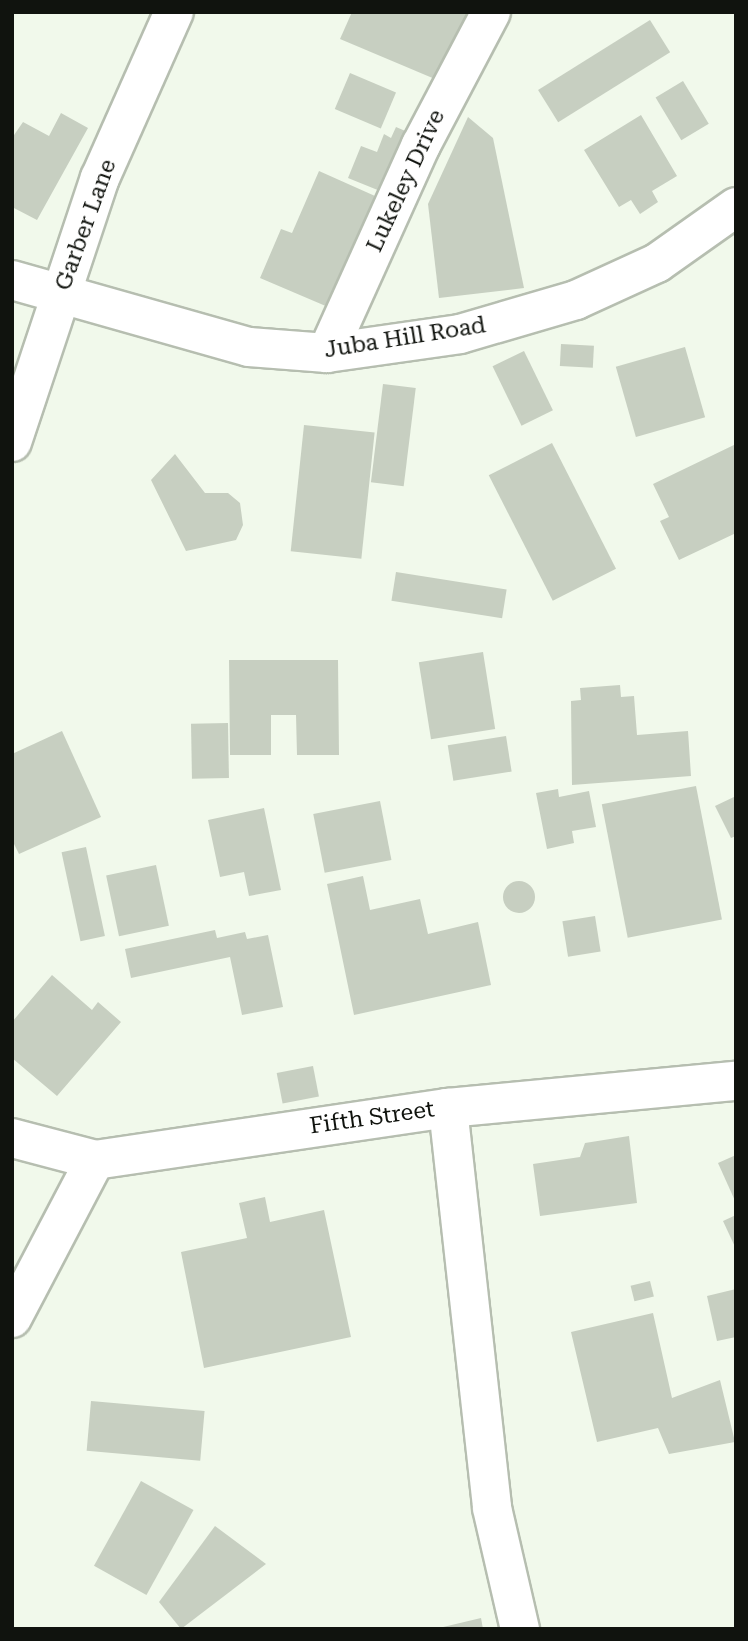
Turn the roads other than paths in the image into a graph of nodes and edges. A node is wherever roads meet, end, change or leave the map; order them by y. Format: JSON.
{"nodes":[{"id":1,"x":174,"y":12,"type":"edge"},
{"id":2,"x":491,"y":12,"type":"edge"},
{"id":3,"x":736,"y":206,"type":"edge"},
{"id":4,"x":12,"y":280,"type":"edge"},
{"id":5,"x":62,"y":293,"type":"junction"},
{"id":6,"x":327,"y":353,"type":"junction"},
{"id":7,"x":12,"y":442,"type":"edge"},
{"id":8,"x":736,"y":1081,"type":"edge"},
{"id":9,"x":448,"y":1108,"type":"junction"},
{"id":10,"x":12,"y":1138,"type":"edge"},
{"id":11,"x":95,"y":1160,"type":"junction"},
{"id":12,"x":12,"y":1318,"type":"edge"},
{"id":13,"x":520,"y":1629,"type":"edge"}],
"edges":[{"from":1,"to":5,"type":"street","name":"Garber Lane"},
{"from":2,"to":6,"type":"street","name":"Lukeley Drive"},
{"from":3,"to":6,"type":"street","name":"Juba Hill Road"},
{"from":4,"to":5,"type":"street","name":"Juba Hill Road"},
{"from":5,"to":6,"type":"street","name":"Juba Hill Road"},
{"from":5,"to":7,"type":"street","name":"Garber Lane"},
{"from":8,"to":9,"type":"street","name":"Fifth Street"},
{"from":9,"to":11,"type":"street","name":"Fifth Street"},
{"from":9,"to":13,"type":"street"},
{"from":10,"to":11,"type":"street","name":"Fifth Street"},
{"from":11,"to":12,"type":"street"}]}
